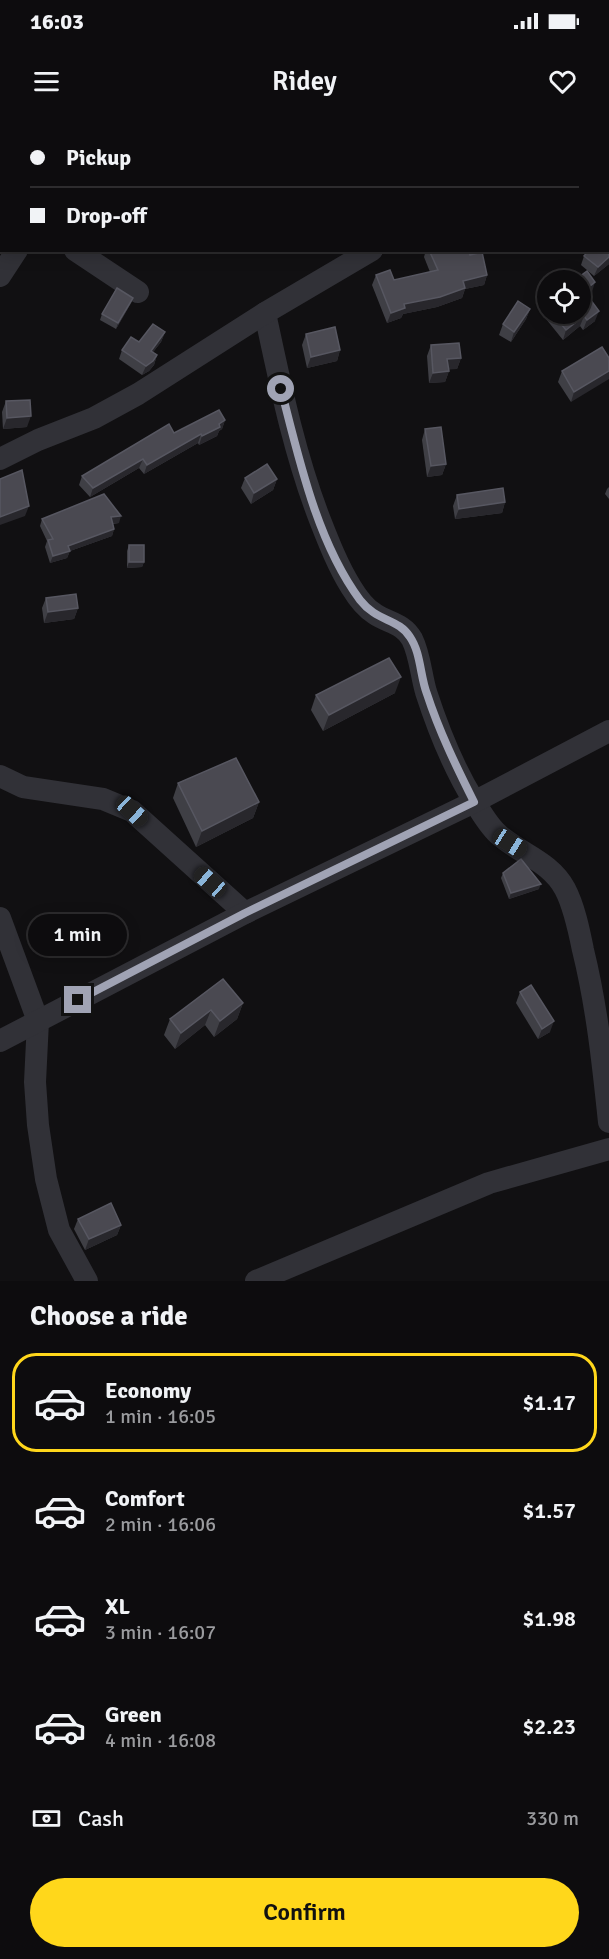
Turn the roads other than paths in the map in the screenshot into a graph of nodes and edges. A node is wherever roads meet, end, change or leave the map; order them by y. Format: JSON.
{"nodes":[{"id":1,"x":16,"y":252,"type":"edge"},
{"id":2,"x":78,"y":252,"type":"edge"},
{"id":3,"x":369,"y":252,"type":"edge"},
{"id":4,"x":0,"y":276,"type":"edge"},
{"id":5,"x":138,"y":292,"type":"dead end"},
{"id":6,"x":265,"y":312,"type":"junction"},
{"id":7,"x":0,"y":459,"type":"edge"},
{"id":8,"x":609,"y":731,"type":"edge"},
{"id":9,"x":0,"y":776,"type":"edge"},
{"id":10,"x":474,"y":802,"type":"junction"},
{"id":11,"x":245,"y":913,"type":"junction"},
{"id":12,"x":0,"y":918,"type":"edge"},
{"id":13,"x":38,"y":1021,"type":"junction"},
{"id":14,"x":0,"y":1041,"type":"edge"},
{"id":15,"x":609,"y":1122,"type":"edge"},
{"id":16,"x":609,"y":1149,"type":"edge"},
{"id":17,"x":87,"y":1281,"type":"edge"},
{"id":18,"x":256,"y":1281,"type":"edge"}],
"edges":[{"from":1,"to":4,"type":"street"},
{"from":2,"to":5,"type":"street"},
{"from":3,"to":6,"type":"street"},
{"from":6,"to":7,"type":"street"},
{"from":6,"to":10,"type":"street"},
{"from":8,"to":10,"type":"street"},
{"from":9,"to":11,"type":"street"},
{"from":10,"to":11,"type":"street"},
{"from":10,"to":15,"type":"street"},
{"from":11,"to":13,"type":"street"},
{"from":12,"to":13,"type":"street"},
{"from":13,"to":14,"type":"street"},
{"from":13,"to":17,"type":"street"},
{"from":16,"to":18,"type":"street"}]}
